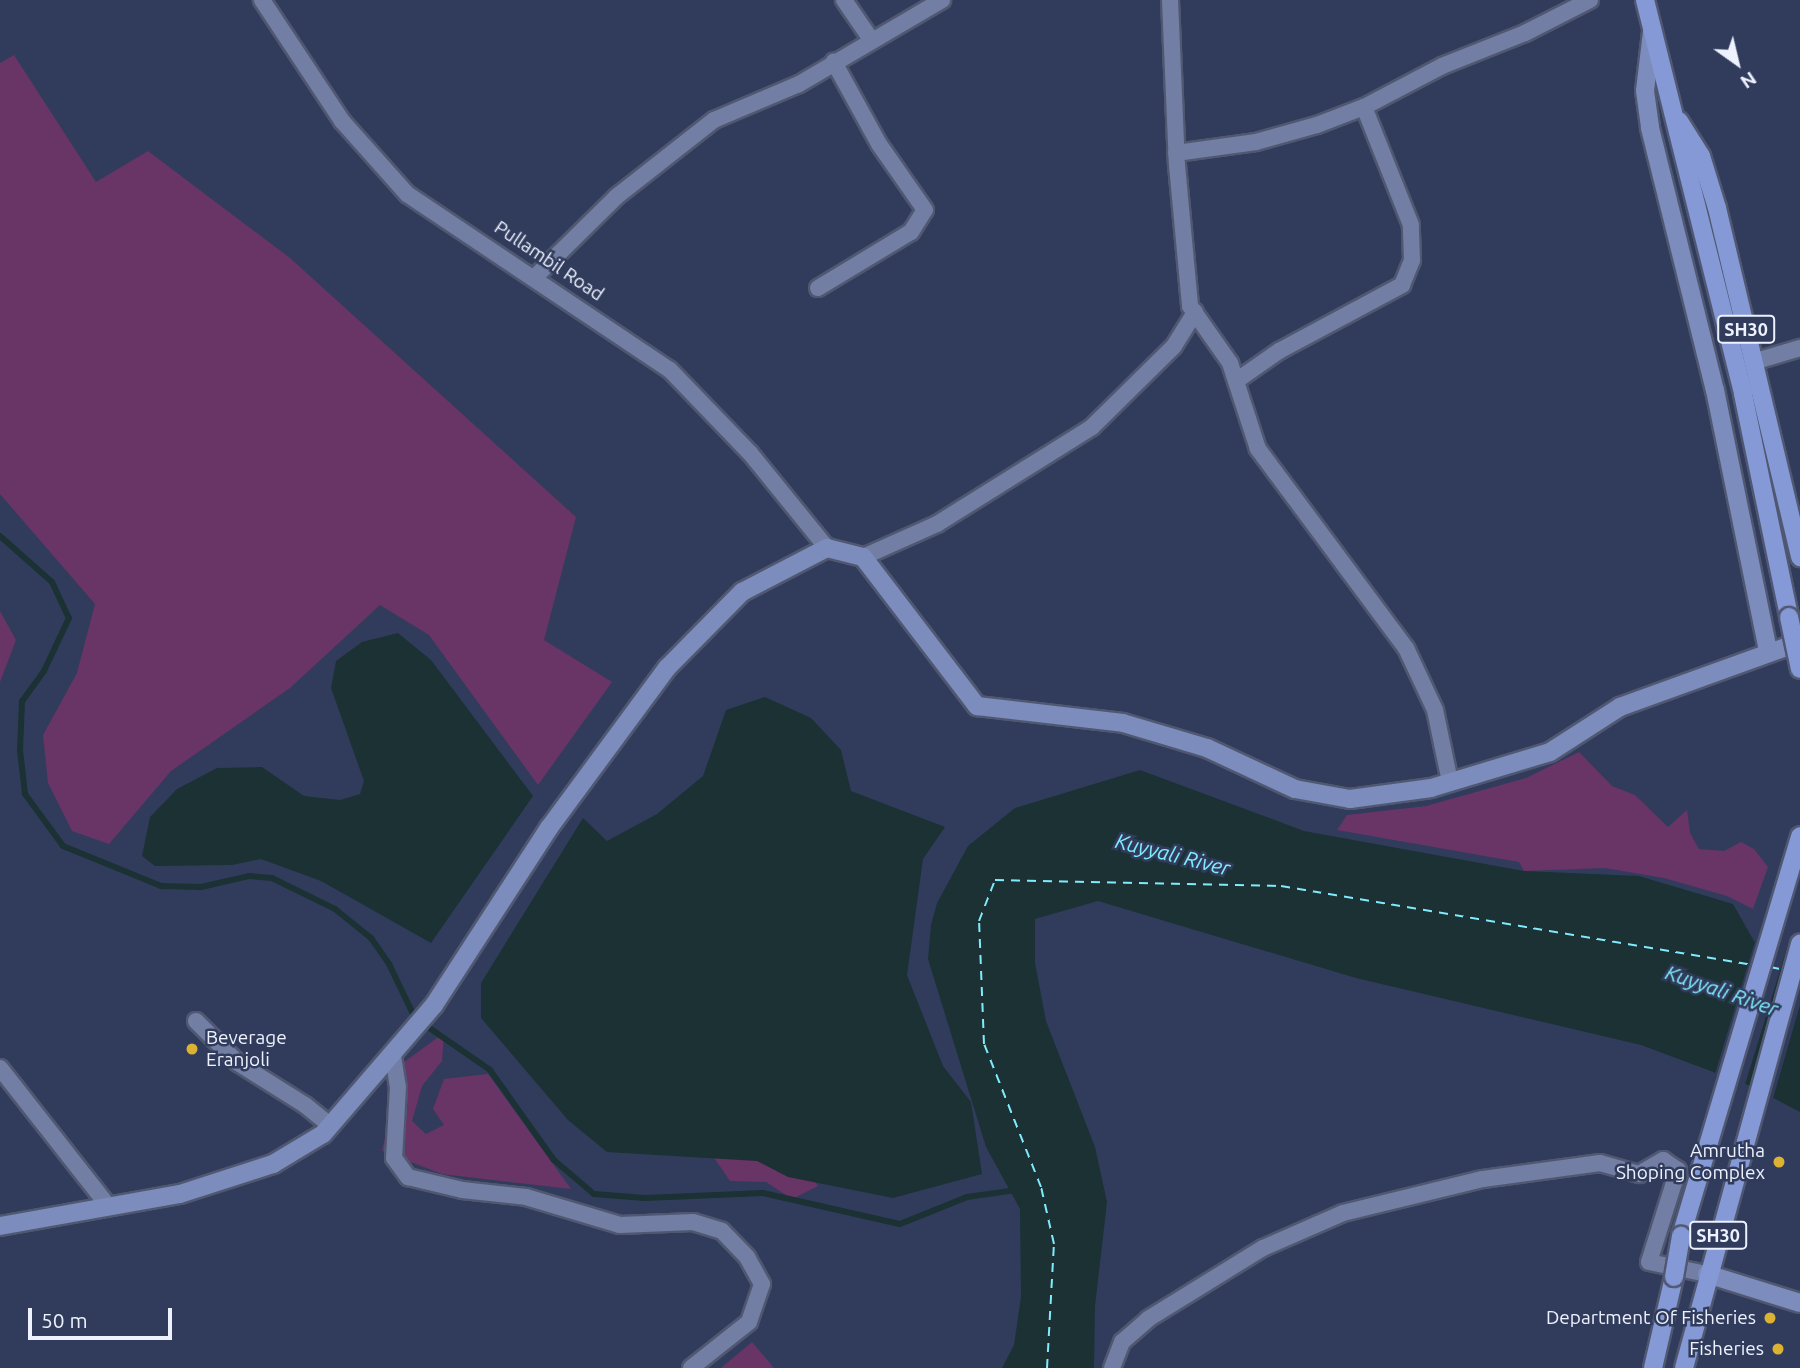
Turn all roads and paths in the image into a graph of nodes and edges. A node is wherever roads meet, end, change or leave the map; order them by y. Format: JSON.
{"nodes":[{"id":1,"x":262,"y":0,"type":"edge"},
{"id":2,"x":844,"y":0,"type":"edge"},
{"id":3,"x":942,"y":0,"type":"edge"},
{"id":4,"x":1170,"y":0,"type":"edge"},
{"id":5,"x":1590,"y":0,"type":"edge"},
{"id":6,"x":1645,"y":0,"type":"edge"},
{"id":7,"x":1653,"y":28,"type":"junction"},
{"id":8,"x":870,"y":38,"type":"junction"},
{"id":9,"x":834,"y":62,"type":"junction"},
{"id":10,"x":1364,"y":107,"type":"junction"},
{"id":11,"x":1671,"y":110,"type":"junction"},
{"id":12,"x":1176,"y":153,"type":"junction"},
{"id":13,"x":536,"y":276,"type":"junction"},
{"id":14,"x":818,"y":288,"type":"dead end"},
{"id":15,"x":1195,"y":312,"type":"junction"},
{"id":16,"x":1800,"y":348,"type":"edge"},
{"id":17,"x":1753,"y":362,"type":"junction"},
{"id":18,"x":1236,"y":381,"type":"junction"},
{"id":19,"x":827,"y":548,"type":"junction"},
{"id":20,"x":863,"y":557,"type":"junction"},
{"id":21,"x":1800,"y":557,"type":"edge"},
{"id":22,"x":1800,"y":642,"type":"edge"},
{"id":23,"x":1768,"y":651,"type":"junction"},
{"id":24,"x":1800,"y":669,"type":"edge"},
{"id":25,"x":1450,"y":782,"type":"junction"},
{"id":26,"x":1800,"y":836,"type":"edge"},
{"id":27,"x":1800,"y":944,"type":"edge"},
{"id":28,"x":196,"y":1021,"type":"dead end"},
{"id":29,"x":396,"y":1052,"type":"junction"},
{"id":30,"x":0,"y":1068,"type":"edge"},
{"id":31,"x":331,"y":1126,"type":"junction"},
{"id":32,"x":108,"y":1207,"type":"junction"},
{"id":33,"x":0,"y":1226,"type":"edge"},
{"id":34,"x":1707,"y":1274,"type":"junction"},
{"id":35,"x":1800,"y":1303,"type":"edge"},
{"id":36,"x":691,"y":1368,"type":"edge"},
{"id":37,"x":1112,"y":1368,"type":"edge"},
{"id":38,"x":1653,"y":1368,"type":"edge"},
{"id":39,"x":1684,"y":1368,"type":"edge"}],
"edges":[{"from":1,"to":13,"type":"street","name":"Pullambil Road"},
{"from":2,"to":8,"type":"street"},
{"from":3,"to":8,"type":"street"},
{"from":4,"to":12,"type":"street"},
{"from":5,"to":10,"type":"street"},
{"from":6,"to":7,"type":"main road","number":"SH30"},
{"from":7,"to":11,"type":"main road","number":"SH30"},
{"from":7,"to":23,"type":"street"},
{"from":8,"to":9,"type":"street"},
{"from":9,"to":13,"type":"street"},
{"from":9,"to":14,"type":"street"},
{"from":10,"to":12,"type":"street"},
{"from":10,"to":18,"type":"street"},
{"from":11,"to":17,"type":"main road","number":"SH30"},
{"from":11,"to":24,"type":"main road","number":"SH30","bridge":true},
{"from":12,"to":15,"type":"street"},
{"from":13,"to":19,"type":"street","name":"Pullambil Road"},
{"from":15,"to":18,"type":"street"},
{"from":15,"to":20,"type":"street"},
{"from":16,"to":17,"type":"street"},
{"from":17,"to":21,"type":"main road","number":"SH30"},
{"from":18,"to":25,"type":"street"},
{"from":19,"to":20,"type":"street"},
{"from":19,"to":29,"type":"street"},
{"from":20,"to":25,"type":"street"},
{"from":22,"to":23,"type":"street"},
{"from":23,"to":25,"type":"street"},
{"from":26,"to":38,"type":"main road","number":"SH30","bridge":true},
{"from":27,"to":34,"type":"main road","number":"SH30"},
{"from":28,"to":31,"type":"street"},
{"from":29,"to":31,"type":"street"},
{"from":29,"to":36,"type":"street"},
{"from":30,"to":32,"type":"street"},
{"from":31,"to":32,"type":"street"},
{"from":32,"to":33,"type":"street"},
{"from":34,"to":35,"type":"street"},
{"from":34,"to":37,"type":"street"},
{"from":34,"to":39,"type":"main road","number":"SH30"}]}
